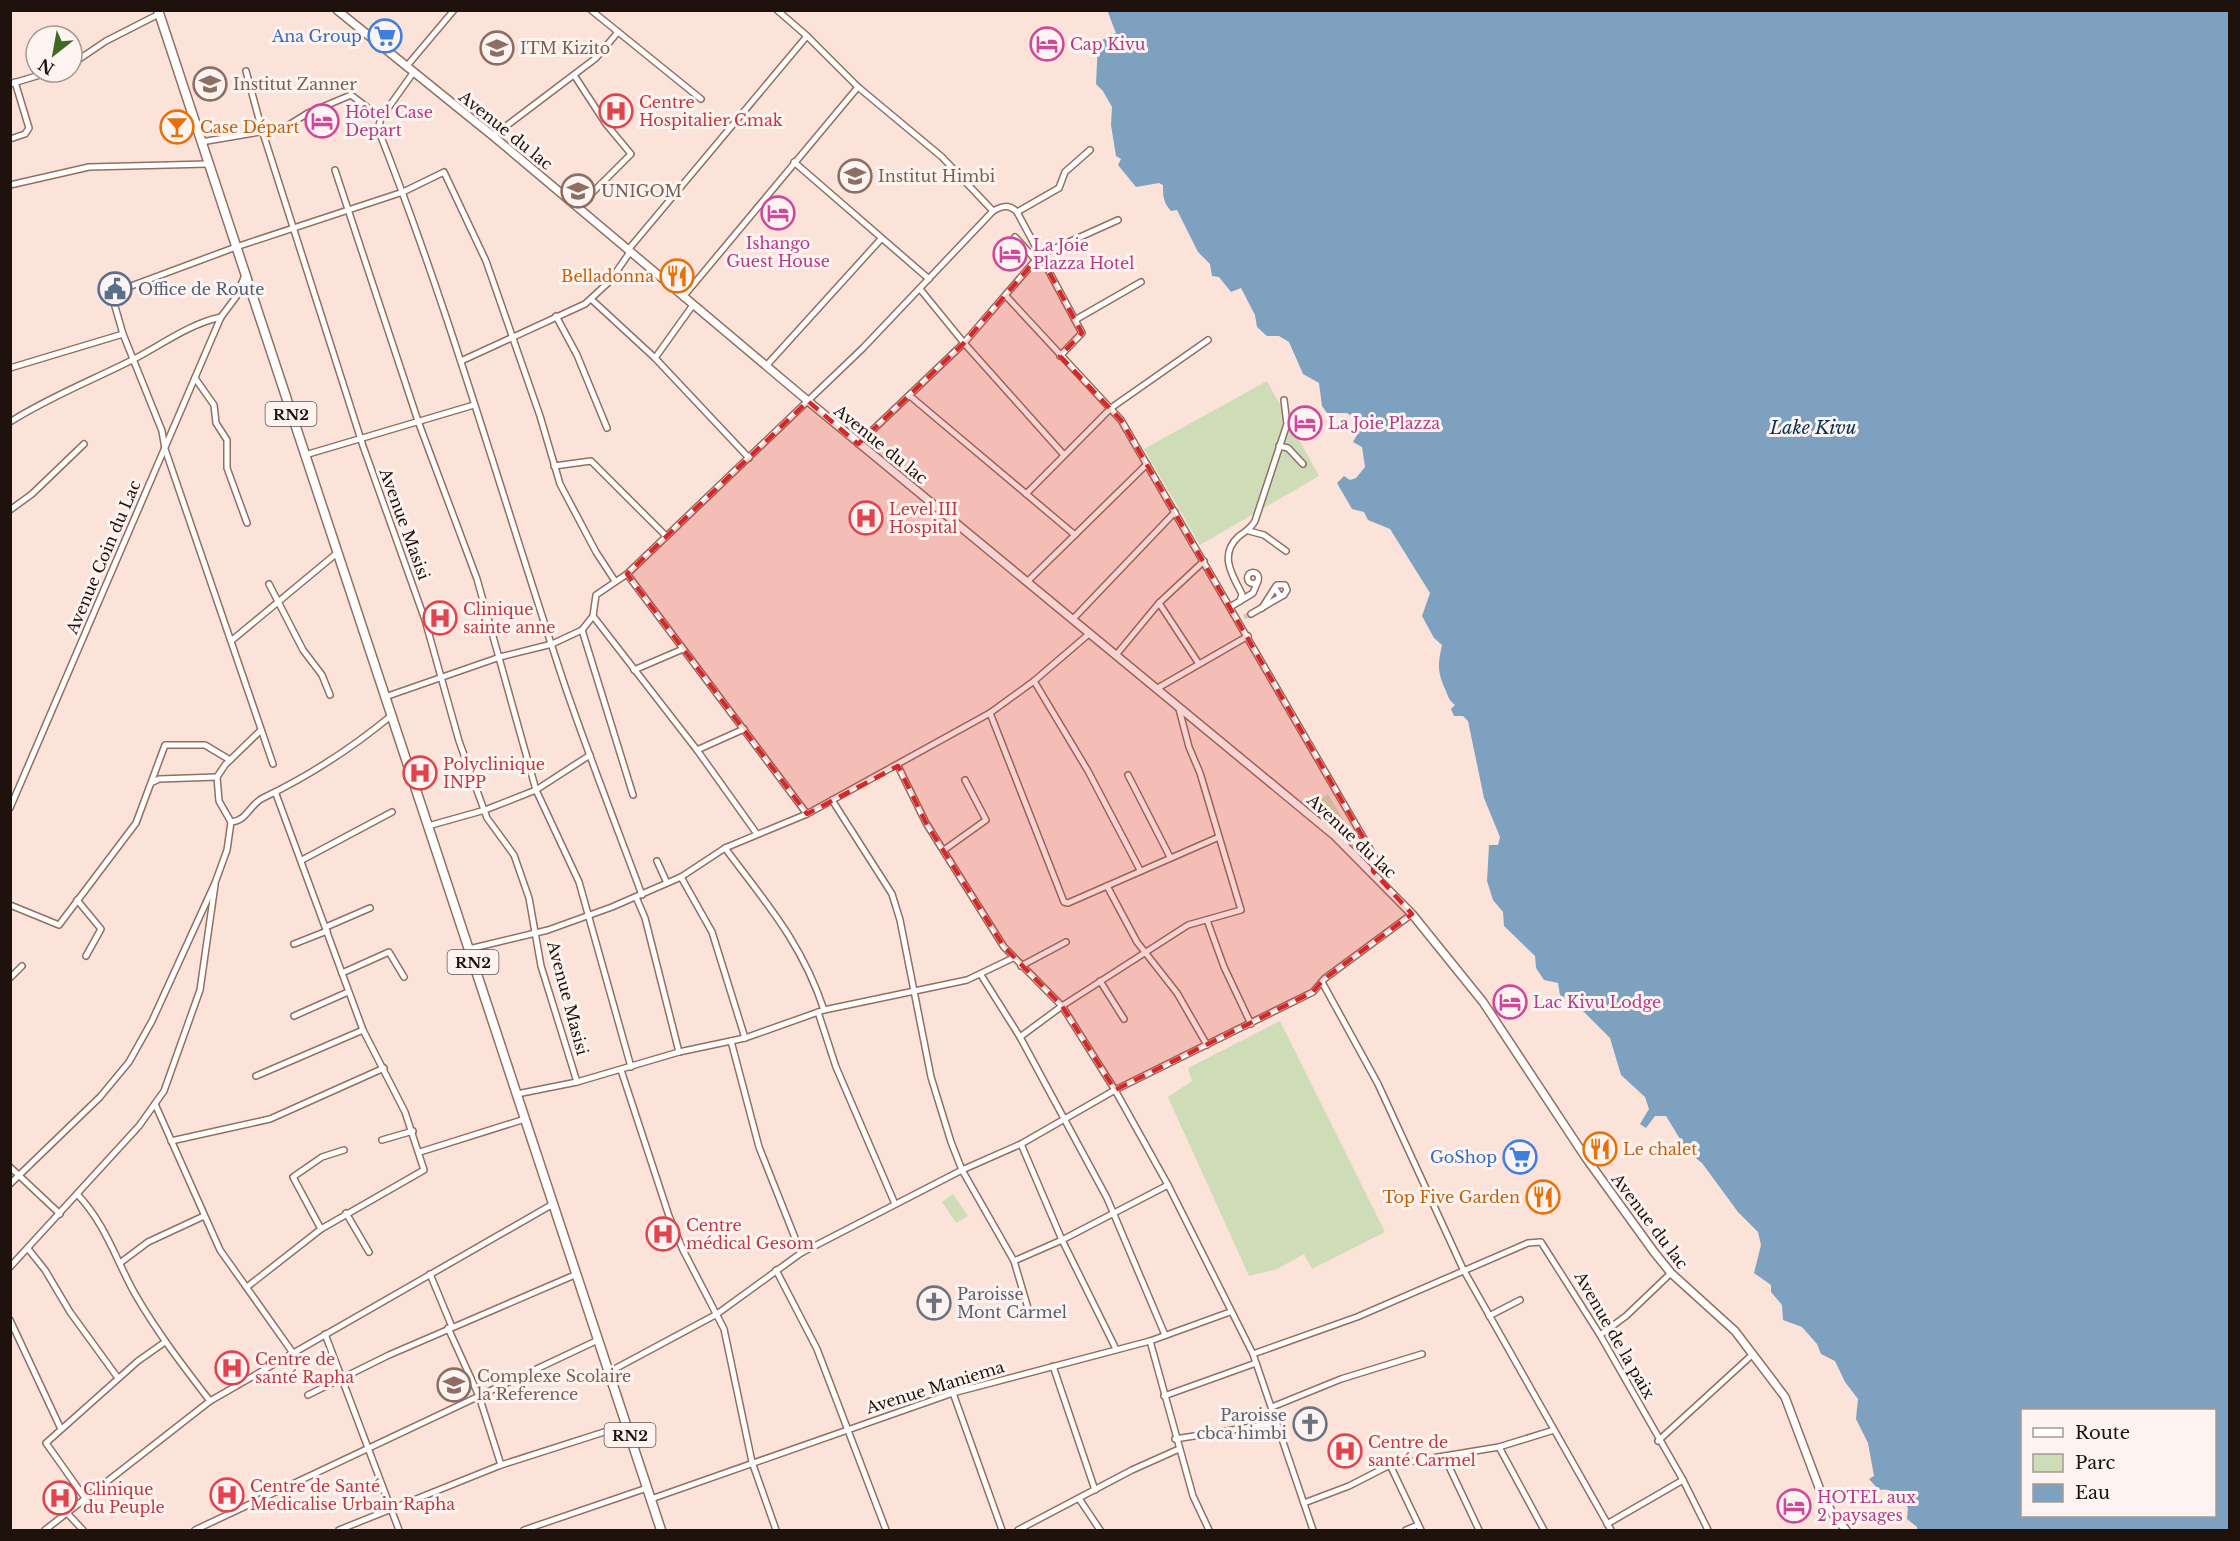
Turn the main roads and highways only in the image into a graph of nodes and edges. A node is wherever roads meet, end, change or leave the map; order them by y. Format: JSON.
{"nodes":[{"id":1,"x":337,"y":10,"type":"edge"},
{"id":2,"x":159,"y":12,"type":"edge"},
{"id":3,"x":661,"y":1530,"type":"edge"},
{"id":4,"x":1846,"y":1530,"type":"edge"}],
"edges":[{"from":1,"to":4,"type":"main road","name":"Avenue du lac"},
{"from":2,"to":3,"type":"highway","number":"RN2"}]}
